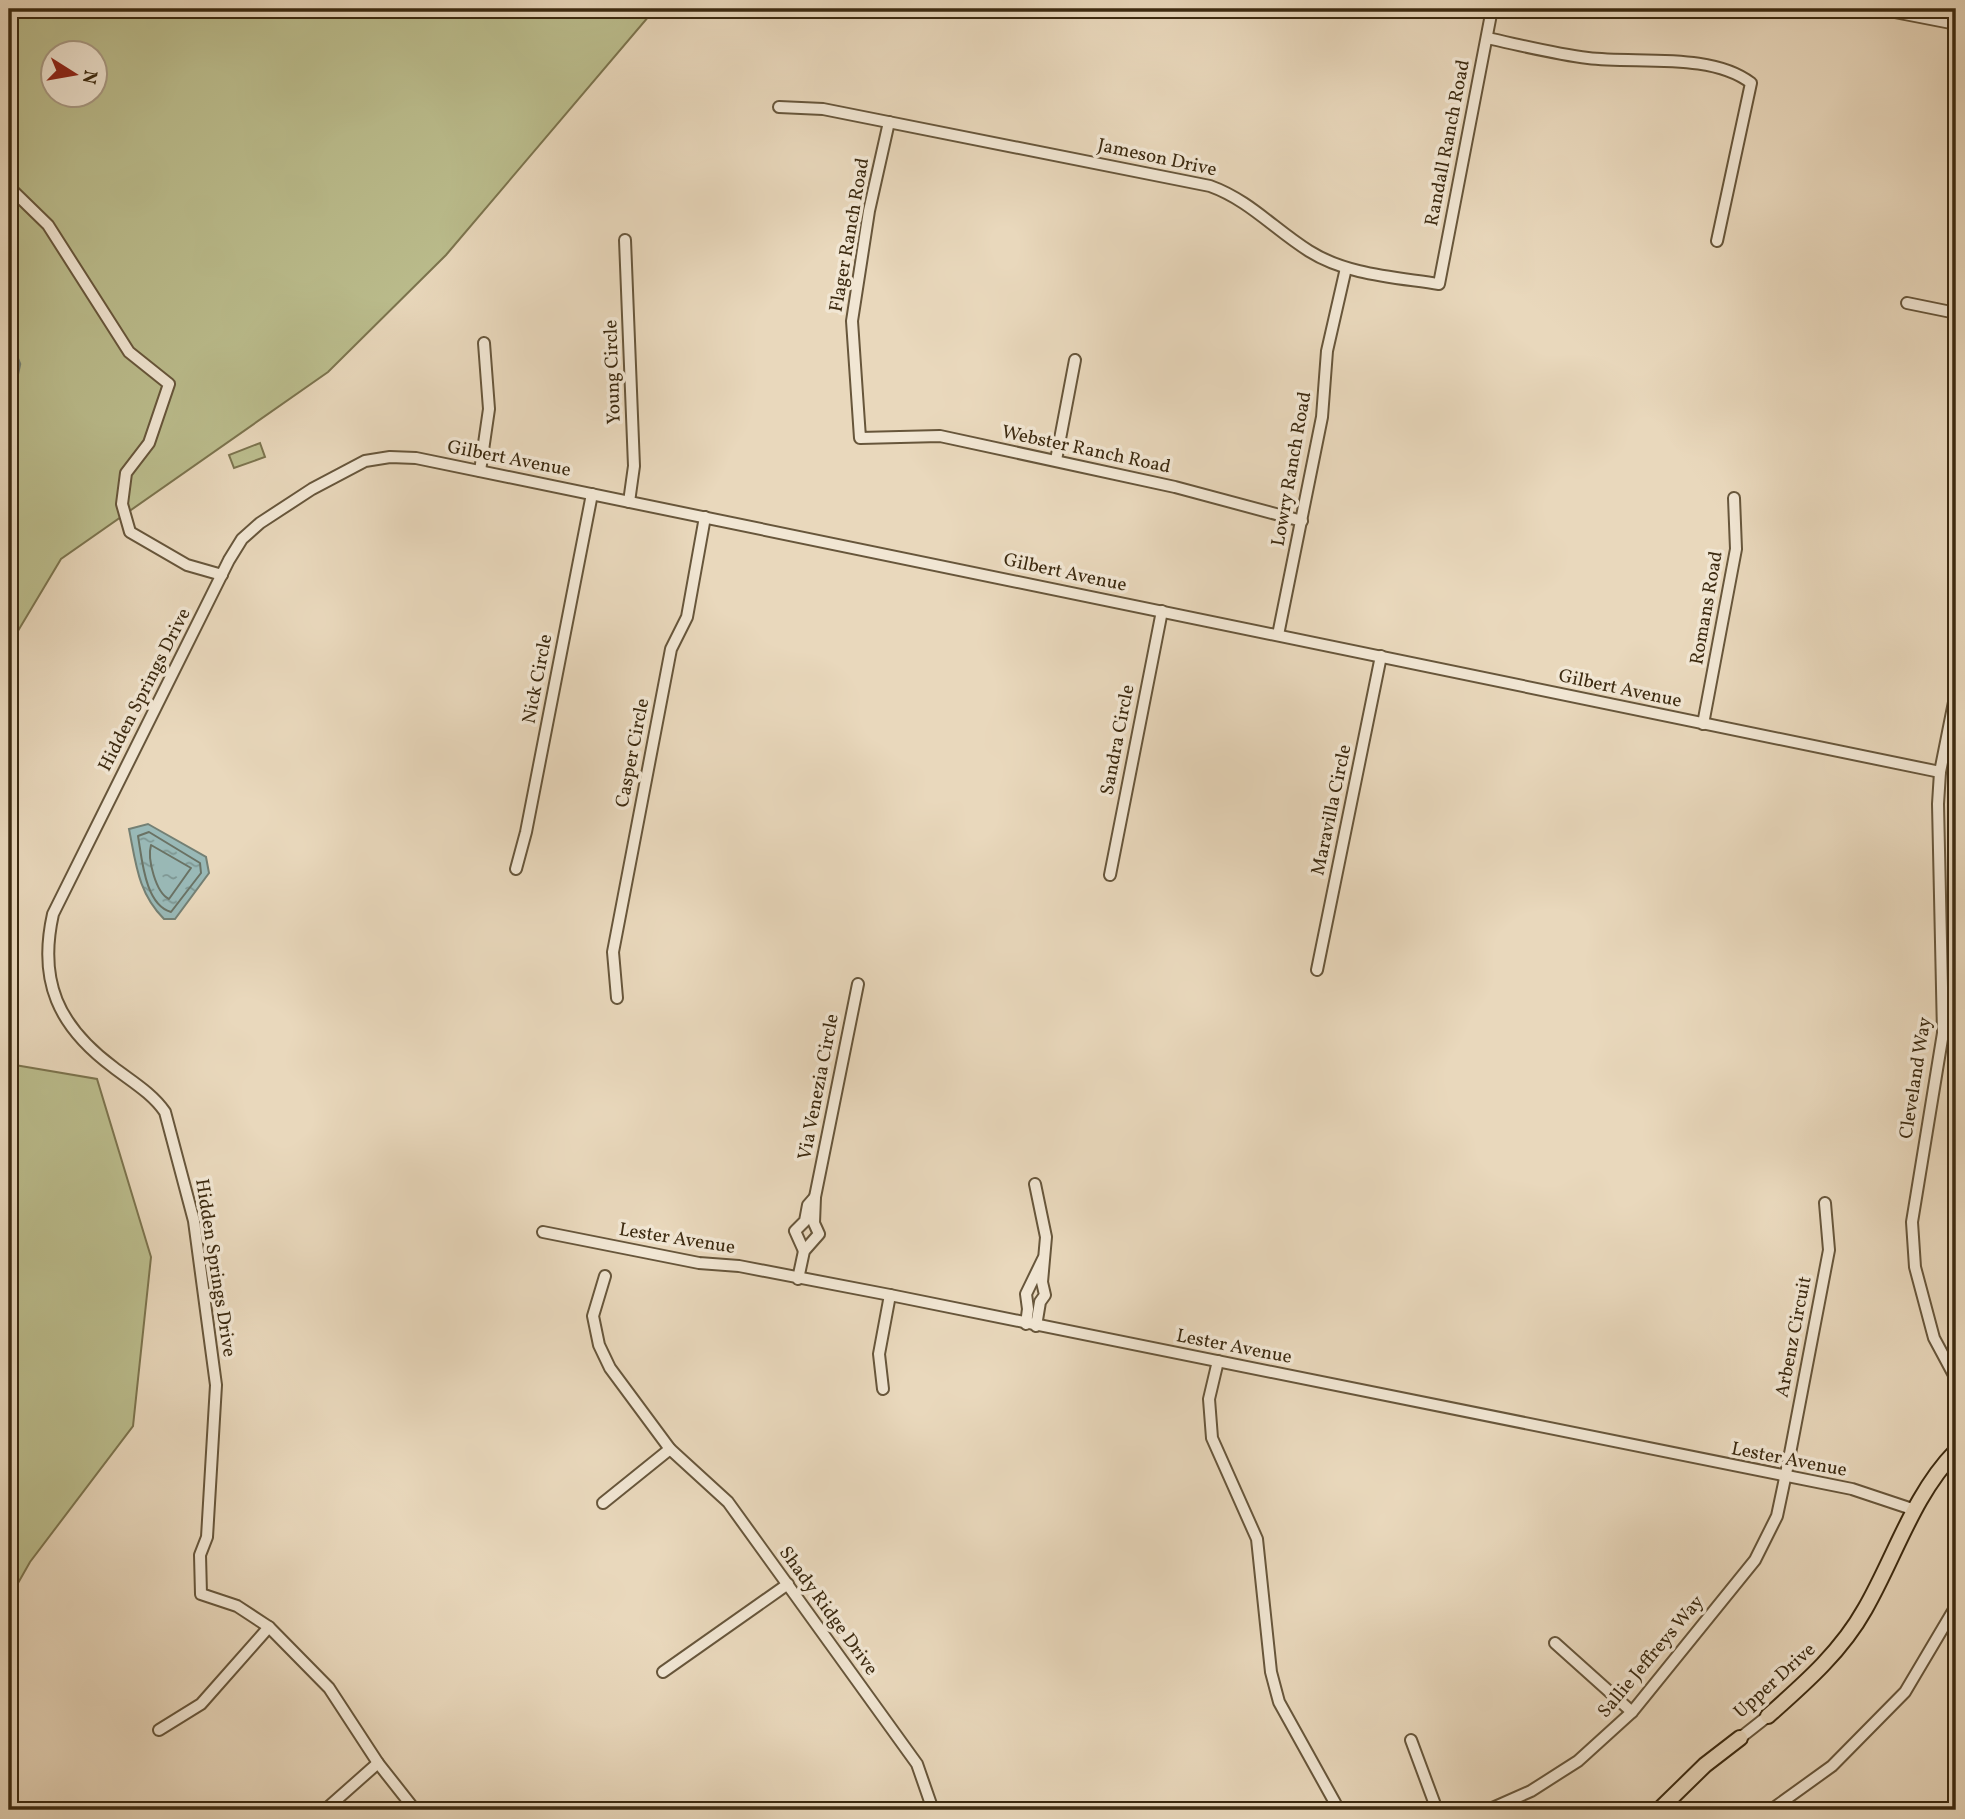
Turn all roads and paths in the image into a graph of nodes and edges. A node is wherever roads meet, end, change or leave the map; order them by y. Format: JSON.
{"nodes":[{"id":1,"x":1492,"y":9,"type":"edge"},
{"id":2,"x":1879,"y":9,"type":"edge"},
{"id":3,"x":1956,"y":24,"type":"edge"},
{"id":4,"x":1487,"y":38,"type":"junction"},
{"id":5,"x":779,"y":107,"type":"dead end"},
{"id":6,"x":889,"y":122,"type":"junction"},
{"id":7,"x":9,"y":187,"type":"edge"},
{"id":8,"x":625,"y":240,"type":"dead end"},
{"id":9,"x":1717,"y":241,"type":"dead end"},
{"id":10,"x":1346,"y":268,"type":"junction"},
{"id":11,"x":1438,"y":284,"type":"joint"},
{"id":12,"x":1907,"y":303,"type":"dead end"},
{"id":13,"x":1956,"y":313,"type":"edge"},
{"id":14,"x":484,"y":343,"type":"dead end"},
{"id":15,"x":1074,"y":360,"type":"dead end"},
{"id":16,"x":860,"y":438,"type":"joint"},
{"id":17,"x":1056,"y":460,"type":"junction"},
{"id":18,"x":480,"y":471,"type":"junction"},
{"id":19,"x":592,"y":494,"type":"junction"},
{"id":20,"x":1734,"y":498,"type":"dead end"},
{"id":21,"x":629,"y":502,"type":"junction"},
{"id":22,"x":705,"y":517,"type":"junction"},
{"id":23,"x":1302,"y":521,"type":"junction"},
{"id":24,"x":222,"y":575,"type":"junction"},
{"id":25,"x":1161,"y":611,"type":"junction"},
{"id":26,"x":1278,"y":635,"type":"junction"},
{"id":27,"x":1381,"y":656,"type":"junction"},
{"id":28,"x":1956,"y":692,"type":"edge"},
{"id":29,"x":1703,"y":724,"type":"junction"},
{"id":30,"x":1940,"y":772,"type":"junction"},
{"id":31,"x":516,"y":869,"type":"dead end"},
{"id":32,"x":1110,"y":876,"type":"dead end"},
{"id":33,"x":1317,"y":970,"type":"dead end"},
{"id":34,"x":858,"y":984,"type":"dead end"},
{"id":35,"x":617,"y":998,"type":"dead end"},
{"id":36,"x":1035,"y":1184,"type":"dead end"},
{"id":37,"x":815,"y":1197,"type":"junction"},
{"id":38,"x":1825,"y":1203,"type":"dead end"},
{"id":39,"x":543,"y":1233,"type":"dead end"},
{"id":40,"x":804,"y":1251,"type":"junction"},
{"id":41,"x":1043,"y":1259,"type":"junction"},
{"id":42,"x":605,"y":1276,"type":"dead end"},
{"id":43,"x":798,"y":1279,"type":"junction"},
{"id":44,"x":890,"y":1296,"type":"junction"},
{"id":45,"x":1031,"y":1325,"type":"junction"},
{"id":46,"x":1218,"y":1361,"type":"junction"},
{"id":47,"x":1956,"y":1378,"type":"edge"},
{"id":48,"x":883,"y":1389,"type":"dead end"},
{"id":49,"x":670,"y":1449,"type":"junction"},
{"id":50,"x":1956,"y":1451,"type":"edge"},
{"id":51,"x":1785,"y":1478,"type":"junction"},
{"id":52,"x":603,"y":1503,"type":"dead end"},
{"id":53,"x":1915,"y":1510,"type":"junction"},
{"id":54,"x":788,"y":1584,"type":"junction"},
{"id":55,"x":1956,"y":1606,"type":"edge"},
{"id":56,"x":269,"y":1628,"type":"junction"},
{"id":57,"x":1555,"y":1643,"type":"dead end"},
{"id":58,"x":663,"y":1672,"type":"dead end"},
{"id":59,"x":1632,"y":1712,"type":"junction"},
{"id":60,"x":1768,"y":1716,"type":"joint"},
{"id":61,"x":159,"y":1730,"type":"dead end"},
{"id":62,"x":1740,"y":1738,"type":"joint"},
{"id":63,"x":1411,"y":1740,"type":"dead end"},
{"id":64,"x":378,"y":1763,"type":"junction"},
{"id":65,"x":324,"y":1810,"type":"edge"},
{"id":66,"x":415,"y":1810,"type":"edge"},
{"id":67,"x":933,"y":1810,"type":"edge"},
{"id":68,"x":1339,"y":1810,"type":"edge"},
{"id":69,"x":1437,"y":1810,"type":"edge"},
{"id":70,"x":1488,"y":1810,"type":"edge"},
{"id":71,"x":1659,"y":1810,"type":"edge"},
{"id":72,"x":1772,"y":1810,"type":"edge"}],
"edges":[{"from":1,"to":4,"type":"street","name":"Randall Ranch Road"},
{"from":2,"to":3,"type":"street"},
{"from":4,"to":9,"type":"street"},
{"from":4,"to":11,"type":"street","name":"Randall Ranch Road"},
{"from":5,"to":6,"type":"street","name":"Jameson Drive"},
{"from":6,"to":10,"type":"street","name":"Jameson Drive"},
{"from":6,"to":16,"type":"street","name":"Flager Ranch Road"},
{"from":7,"to":24,"type":"street"},
{"from":8,"to":21,"type":"street","name":"Young Circle"},
{"from":10,"to":11,"type":"street","name":"Jameson Drive"},
{"from":10,"to":23,"type":"street","name":"Lowry Ranch Road"},
{"from":12,"to":13,"type":"street"},
{"from":14,"to":18,"type":"street"},
{"from":15,"to":17,"type":"street"},
{"from":16,"to":17,"type":"street","name":"Webster Ranch Road"},
{"from":17,"to":23,"type":"street","name":"Webster Ranch Road"},
{"from":18,"to":19,"type":"street","name":"Gilbert Avenue"},
{"from":18,"to":24,"type":"street","name":"Gilbert Avenue"},
{"from":19,"to":21,"type":"street","name":"Gilbert Avenue"},
{"from":19,"to":31,"type":"street","name":"Nick Circle"},
{"from":20,"to":29,"type":"street","name":"Romans Road"},
{"from":21,"to":22,"type":"street","name":"Gilbert Avenue"},
{"from":22,"to":25,"type":"street","name":"Gilbert Avenue"},
{"from":22,"to":35,"type":"street","name":"Casper Circle"},
{"from":23,"to":26,"type":"street","name":"Lowry Ranch Road"},
{"from":24,"to":56,"type":"street","name":"Hidden Springs Drive"},
{"from":25,"to":26,"type":"street","name":"Gilbert Avenue"},
{"from":25,"to":32,"type":"street","name":"Sandra Circle"},
{"from":26,"to":27,"type":"street","name":"Gilbert Avenue"},
{"from":27,"to":29,"type":"street","name":"Gilbert Avenue"},
{"from":27,"to":33,"type":"street","name":"Maravilla Circle"},
{"from":28,"to":30,"type":"street","name":"Cleveland Way"},
{"from":29,"to":30,"type":"street","name":"Gilbert Avenue"},
{"from":30,"to":47,"type":"street","name":"Cleveland Way"},
{"from":34,"to":37,"type":"street","name":"Via Venezia Circle"},
{"from":36,"to":41,"type":"street"},
{"from":37,"to":40,"type":"street","name":"Via Venezia Circle"},
{"from":37,"to":40,"type":"street","name":"Via Venezia Circle"},
{"from":38,"to":51,"type":"street","name":"Arbenz Circuit"},
{"from":39,"to":43,"type":"street","name":"Lester Avenue"},
{"from":40,"to":43,"type":"street","name":"Via Venezia Circle"},
{"from":41,"to":45,"type":"street"},
{"from":41,"to":45,"type":"street"},
{"from":42,"to":49,"type":"street","name":"Shady Ridge Drive"},
{"from":43,"to":44,"type":"street","name":"Lester Avenue"},
{"from":44,"to":45,"type":"street","name":"Lester Avenue"},
{"from":44,"to":48,"type":"street"},
{"from":45,"to":46,"type":"street","name":"Lester Avenue"},
{"from":46,"to":51,"type":"street","name":"Lester Avenue"},
{"from":46,"to":68,"type":"street"},
{"from":49,"to":52,"type":"street"},
{"from":49,"to":54,"type":"street","name":"Shady Ridge Drive"},
{"from":50,"to":53,"type":"main road","name":"Upper Drive"},
{"from":51,"to":53,"type":"street","name":"Lester Avenue"},
{"from":51,"to":59,"type":"street","name":"Sallie Jeffreys Way"},
{"from":53,"to":60,"type":"main road","name":"Upper Drive"},
{"from":54,"to":58,"type":"street"},
{"from":54,"to":67,"type":"street","name":"Shady Ridge Drive"},
{"from":55,"to":72,"type":"street"},
{"from":56,"to":61,"type":"street"},
{"from":56,"to":64,"type":"street"},
{"from":57,"to":59,"type":"street"},
{"from":59,"to":70,"type":"street","name":"Sallie Jeffreys Way"},
{"from":60,"to":62,"type":"street","name":"Upper Drive"},
{"from":62,"to":71,"type":"main road","name":"Upper Drive"},
{"from":63,"to":69,"type":"street"},
{"from":64,"to":65,"type":"street"},
{"from":64,"to":66,"type":"street"}]}
